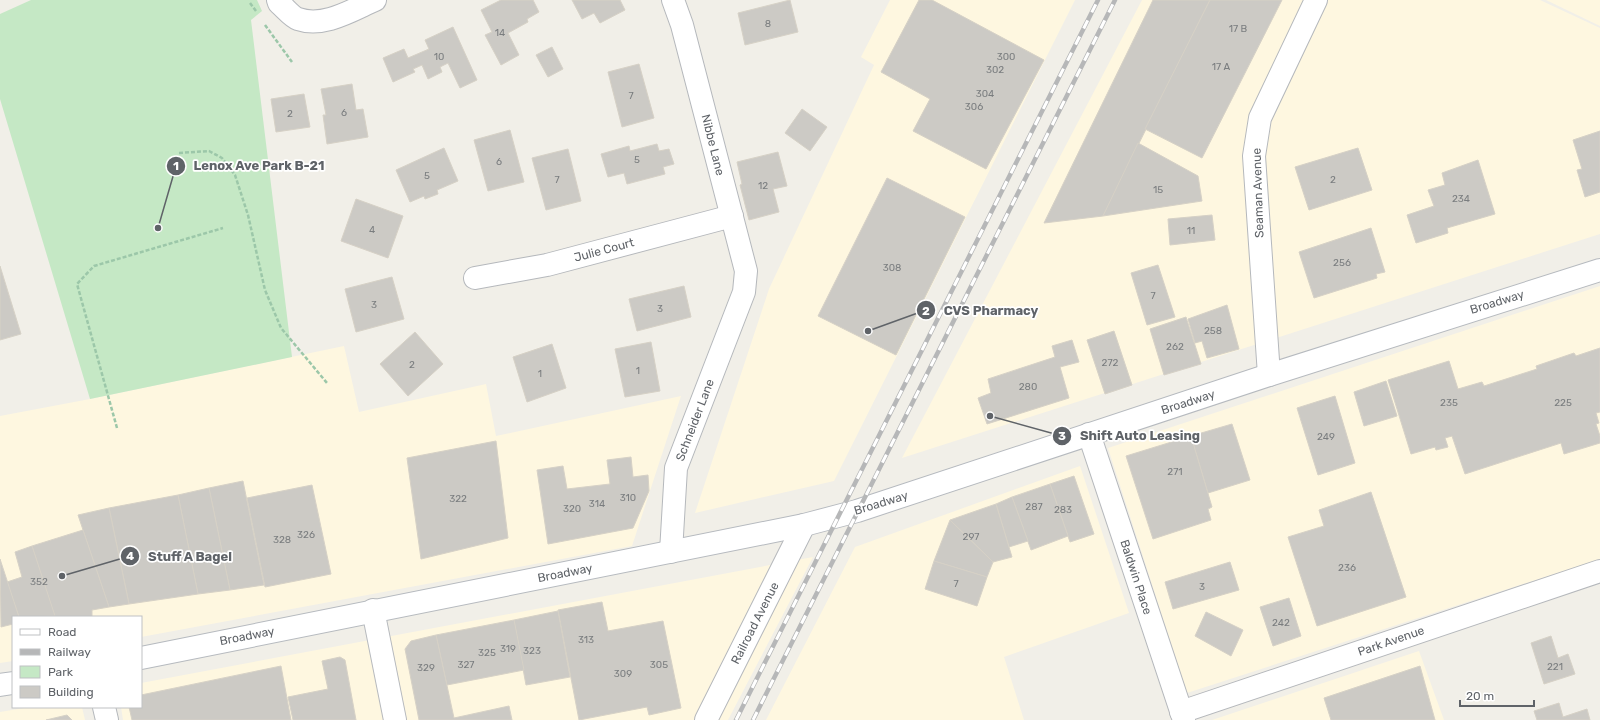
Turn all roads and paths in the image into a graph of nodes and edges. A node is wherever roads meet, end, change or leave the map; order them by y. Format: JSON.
{"nodes":[{"id":1,"x":278,"y":0,"type":"edge"},
{"id":2,"x":375,"y":0,"type":"edge"},
{"id":3,"x":673,"y":0,"type":"edge"},
{"id":4,"x":1316,"y":0,"type":"edge"},
{"id":5,"x":250,"y":3,"type":"dead end"},
{"id":6,"x":258,"y":15,"type":"dead end"},
{"id":7,"x":263,"y":21,"type":"dead end"},
{"id":8,"x":292,"y":62,"type":"dead end"},
{"id":9,"x":179,"y":153,"type":"dead end"},
{"id":10,"x":732,"y":216,"type":"junction"},
{"id":11,"x":223,"y":228,"type":"dead end"},
{"id":12,"x":1600,"y":270,"type":"edge"},
{"id":13,"x":475,"y":278,"type":"dead end"},
{"id":14,"x":744,"y":292,"type":"joint"},
{"id":15,"x":1269,"y":375,"type":"junction"},
{"id":16,"x":327,"y":383,"type":"dead end"},
{"id":17,"x":117,"y":428,"type":"dead end"},
{"id":18,"x":1089,"y":434,"type":"junction"},
{"id":19,"x":804,"y":525,"type":"junction"},
{"id":20,"x":671,"y":552,"type":"junction"},
{"id":21,"x":1600,"y":570,"type":"edge"},
{"id":22,"x":373,"y":610,"type":"junction"},
{"id":23,"x":142,"y":658,"type":"edge"},
{"id":24,"x":12,"y":683,"type":"edge"},
{"id":25,"x":0,"y":685,"type":"edge"},
{"id":26,"x":104,"y":708,"type":"edge"},
{"id":27,"x":1182,"y":716,"type":"edge"},
{"id":28,"x":107,"y":720,"type":"edge"},
{"id":29,"x":395,"y":720,"type":"edge"},
{"id":30,"x":706,"y":720,"type":"edge"}],
"edges":[{"from":1,"to":2,"type":"street"},
{"from":3,"to":10,"type":"street","name":"Nibbe Lane"},
{"from":4,"to":15,"type":"street","name":"Seaman Avenue"},
{"from":5,"to":6,"type":"path"},
{"from":7,"to":8,"type":"path"},
{"from":9,"to":16,"type":"path"},
{"from":10,"to":13,"type":"street","name":"Julie Court"},
{"from":10,"to":14,"type":"street","name":"Nibbe Lane"},
{"from":11,"to":17,"type":"path"},
{"from":12,"to":15,"type":"street","name":"Broadway"},
{"from":14,"to":20,"type":"street","name":"Schneider Lane"},
{"from":15,"to":18,"type":"street","name":"Broadway"},
{"from":18,"to":19,"type":"street","name":"Broadway"},
{"from":18,"to":27,"type":"street","name":"Baldwin Place"},
{"from":19,"to":20,"type":"street","name":"Broadway"},
{"from":19,"to":30,"type":"street","name":"Railroad Avenue"},
{"from":20,"to":22,"type":"street","name":"Broadway"},
{"from":21,"to":27,"type":"street","name":"Park Avenue"},
{"from":22,"to":23,"type":"street","name":"Broadway"},
{"from":22,"to":29,"type":"street"},
{"from":24,"to":25,"type":"street"},
{"from":26,"to":28,"type":"street"}]}
